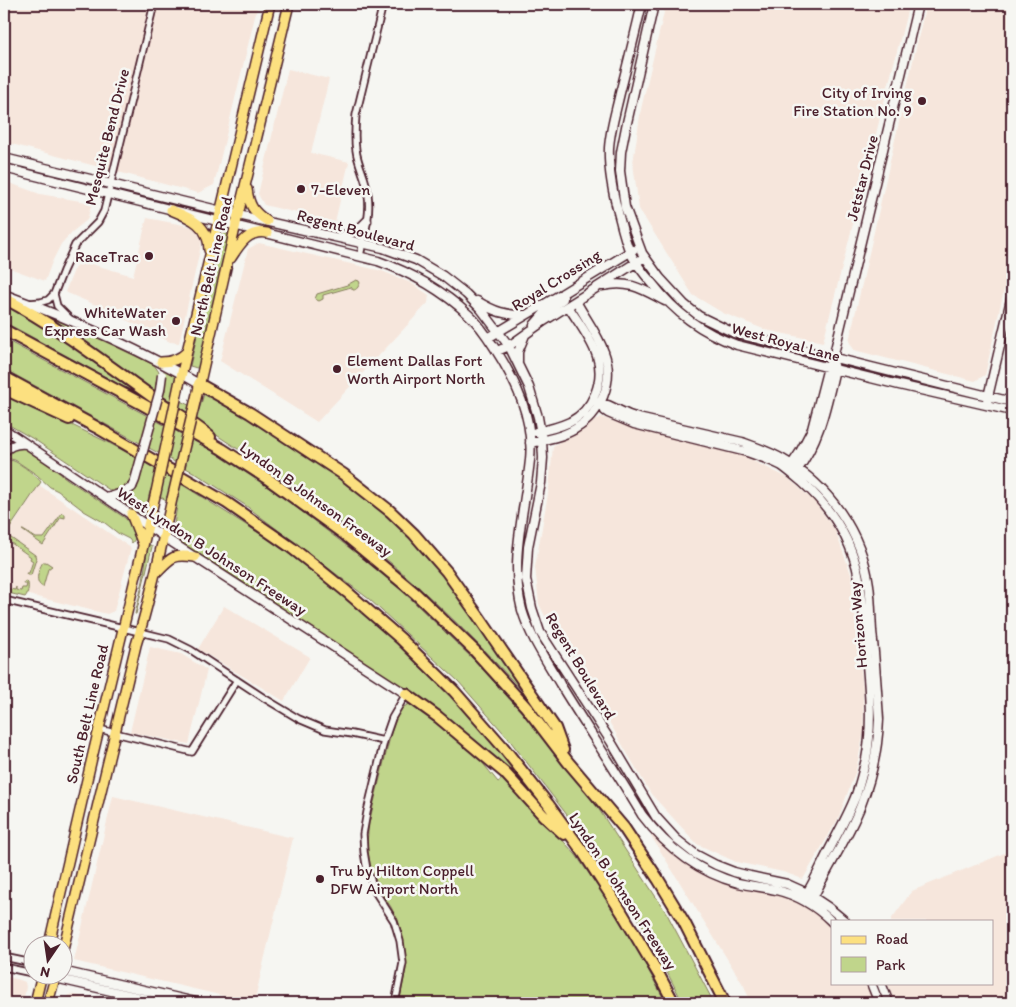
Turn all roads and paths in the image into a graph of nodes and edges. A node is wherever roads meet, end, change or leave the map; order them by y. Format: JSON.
{"nodes":[{"id":1,"x":154,"y":4,"type":"edge"},
{"id":2,"x":270,"y":4,"type":"edge"},
{"id":3,"x":289,"y":4,"type":"edge"},
{"id":4,"x":382,"y":4,"type":"edge"},
{"id":5,"x":642,"y":4,"type":"edge"},
{"id":6,"x":654,"y":4,"type":"edge"},
{"id":7,"x":918,"y":4,"type":"edge"},
{"id":8,"x":613,"y":124,"type":"junction"},
{"id":9,"x":626,"y":127,"type":"junction"},
{"id":10,"x":4,"y":158,"type":"edge"},
{"id":11,"x":4,"y":168,"type":"edge"},
{"id":12,"x":246,"y":182,"type":"junction"},
{"id":13,"x":111,"y":184,"type":"junction"},
{"id":14,"x":108,"y":195,"type":"junction"},
{"id":15,"x":172,"y":210,"type":"junction"},
{"id":16,"x":221,"y":210,"type":"junction"},
{"id":17,"x":238,"y":215,"type":"junction"},
{"id":18,"x":218,"y":221,"type":"junction"},
{"id":19,"x":267,"y":221,"type":"junction"},
{"id":20,"x":368,"y":221,"type":"junction"},
{"id":21,"x":236,"y":225,"type":"junction"},
{"id":22,"x":267,"y":233,"type":"junction"},
{"id":23,"x":623,"y":233,"type":"junction"},
{"id":24,"x":339,"y":238,"type":"junction"},
{"id":25,"x":363,"y":243,"type":"junction"},
{"id":26,"x":638,"y":246,"type":"junction"},
{"id":27,"x":630,"y":251,"type":"junction"},
{"id":28,"x":360,"y":256,"type":"junction"},
{"id":29,"x":209,"y":258,"type":"junction"},
{"id":30,"x":644,"y":258,"type":"junction"},
{"id":31,"x":617,"y":259,"type":"junction"},
{"id":32,"x":228,"y":263,"type":"junction"},
{"id":33,"x":636,"y":263,"type":"junction"},
{"id":34,"x":596,"y":288,"type":"junction"},
{"id":35,"x":563,"y":293,"type":"junction"},
{"id":36,"x":4,"y":294,"type":"edge"},
{"id":37,"x":54,"y":294,"type":"junction"},
{"id":38,"x":466,"y":294,"type":"junction"},
{"id":39,"x":1012,"y":296,"type":"edge"},
{"id":40,"x":4,"y":298,"type":"edge"},
{"id":41,"x":576,"y":301,"type":"junction"},
{"id":42,"x":27,"y":303,"type":"junction"},
{"id":43,"x":668,"y":303,"type":"junction"},
{"id":44,"x":568,"y":306,"type":"junction"},
{"id":45,"x":527,"y":315,"type":"junction"},
{"id":46,"x":72,"y":320,"type":"junction"},
{"id":47,"x":4,"y":330,"type":"edge"},
{"id":48,"x":499,"y":332,"type":"junction"},
{"id":49,"x":528,"y":332,"type":"junction"},
{"id":50,"x":488,"y":338,"type":"junction"},
{"id":51,"x":600,"y":342,"type":"junction"},
{"id":52,"x":591,"y":343,"type":"junction"},
{"id":53,"x":509,"y":346,"type":"junction"},
{"id":54,"x":496,"y":351,"type":"junction"},
{"id":55,"x":187,"y":352,"type":"junction"},
{"id":56,"x":833,"y":358,"type":"junction"},
{"id":57,"x":161,"y":362,"type":"junction"},
{"id":58,"x":518,"y":364,"type":"junction"},
{"id":59,"x":831,"y":368,"type":"junction"},
{"id":60,"x":182,"y":374,"type":"junction"},
{"id":61,"x":4,"y":377,"type":"edge"},
{"id":62,"x":4,"y":389,"type":"edge"},
{"id":63,"x":198,"y":389,"type":"junction"},
{"id":64,"x":988,"y":396,"type":"junction"},
{"id":65,"x":1012,"y":402,"type":"edge"},
{"id":66,"x":598,"y":403,"type":"junction"},
{"id":67,"x":986,"y":404,"type":"junction"},
{"id":68,"x":1012,"y":411,"type":"edge"},
{"id":69,"x":96,"y":427,"type":"junction"},
{"id":70,"x":4,"y":429,"type":"edge"},
{"id":71,"x":541,"y":432,"type":"junction"},
{"id":72,"x":530,"y":434,"type":"junction"},
{"id":73,"x":542,"y":440,"type":"junction"},
{"id":74,"x":530,"y":443,"type":"junction"},
{"id":75,"x":27,"y":444,"type":"junction"},
{"id":76,"x":222,"y":449,"type":"junction"},
{"id":77,"x":4,"y":452,"type":"edge"},
{"id":78,"x":793,"y":470,"type":"junction"},
{"id":79,"x":156,"y":492,"type":"joint"},
{"id":80,"x":107,"y":498,"type":"junction"},
{"id":81,"x":131,"y":514,"type":"junction"},
{"id":82,"x":148,"y":525,"type":"junction"},
{"id":83,"x":164,"y":536,"type":"junction"},
{"id":84,"x":144,"y":544,"type":"junction"},
{"id":85,"x":195,"y":557,"type":"junction"},
{"id":86,"x":155,"y":574,"type":"junction"},
{"id":87,"x":4,"y":600,"type":"edge"},
{"id":88,"x":872,"y":625,"type":"junction"},
{"id":89,"x":864,"y":626,"type":"junction"},
{"id":90,"x":123,"y":628,"type":"junction"},
{"id":91,"x":140,"y":632,"type":"junction"},
{"id":92,"x":237,"y":680,"type":"junction"},
{"id":93,"x":406,"y":694,"type":"junction"},
{"id":94,"x":98,"y":730,"type":"junction"},
{"id":95,"x":115,"y":734,"type":"junction"},
{"id":96,"x":384,"y":741,"type":"junction"},
{"id":97,"x":568,"y":762,"type":"junction"},
{"id":98,"x":860,"y":780,"type":"junction"},
{"id":99,"x":869,"y":782,"type":"junction"},
{"id":100,"x":583,"y":852,"type":"junction"},
{"id":101,"x":808,"y":898,"type":"junction"},
{"id":102,"x":843,"y":920,"type":"edge"},
{"id":103,"x":831,"y":921,"type":"edge"},
{"id":104,"x":51,"y":934,"type":"edge"},
{"id":105,"x":67,"y":934,"type":"edge"},
{"id":106,"x":4,"y":957,"type":"edge"},
{"id":107,"x":22,"y":962,"type":"edge"},
{"id":108,"x":4,"y":967,"type":"edge"},
{"id":109,"x":22,"y":971,"type":"edge"},
{"id":110,"x":72,"y":972,"type":"edge"},
{"id":111,"x":72,"y":980,"type":"edge"},
{"id":112,"x":39,"y":984,"type":"edge"},
{"id":113,"x":54,"y":984,"type":"edge"},
{"id":114,"x":871,"y":984,"type":"edge"},
{"id":115,"x":881,"y":984,"type":"edge"},
{"id":116,"x":35,"y":1003,"type":"edge"},
{"id":117,"x":48,"y":1003,"type":"edge"},
{"id":118,"x":163,"y":1003,"type":"edge"},
{"id":119,"x":200,"y":1003,"type":"edge"},
{"id":120,"x":395,"y":1003,"type":"edge"},
{"id":121,"x":674,"y":1003,"type":"edge"},
{"id":122,"x":725,"y":1003,"type":"edge"},
{"id":123,"x":879,"y":1003,"type":"edge"},
{"id":124,"x":889,"y":1003,"type":"edge"}],
"edges":[{"from":1,"to":13,"type":"street","name":"Mesquite Bend Drive"},
{"from":2,"to":16,"type":"main road","name":"North Belt Line Road"},
{"from":3,"to":12,"type":"main road","name":"North Belt Line Road"},
{"from":4,"to":20,"type":"street"},
{"from":5,"to":8,"type":"street","name":"West Royal Lane"},
{"from":6,"to":9,"type":"street","name":"West Royal Lane"},
{"from":7,"to":56,"type":"street","name":"Jetstar Drive"},
{"from":8,"to":9,"type":"street"},
{"from":8,"to":23,"type":"street","name":"West Royal Lane"},
{"from":9,"to":26,"type":"street","name":"West Royal Lane"},
{"from":10,"to":13,"type":"street","name":"Regent Boulevard"},
{"from":11,"to":14,"type":"street","name":"Regent Boulevard"},
{"from":12,"to":17,"type":"main road","name":"North Belt Line Road"},
{"from":12,"to":19,"type":"main road"},
{"from":13,"to":14,"type":"street","name":"Mesquite Bend Drive"},
{"from":13,"to":16,"type":"street","name":"Regent Boulevard"},
{"from":14,"to":15,"type":"street","name":"Regent Boulevard"},
{"from":14,"to":37,"type":"street","name":"Mesquite Bend Drive"},
{"from":15,"to":18,"type":"street","name":"Regent Boulevard"},
{"from":15,"to":29,"type":"main road"},
{"from":16,"to":17,"type":"street","name":"Regent Boulevard"},
{"from":16,"to":18,"type":"main road","name":"North Belt Line Road"},
{"from":17,"to":19,"type":"street","name":"Regent Boulevard"},
{"from":17,"to":21,"type":"main road","name":"North Belt Line Road"},
{"from":18,"to":21,"type":"street","name":"Regent Boulevard"},
{"from":18,"to":29,"type":"main road","name":"North Belt Line Road"},
{"from":19,"to":24,"type":"street","name":"Regent Boulevard"},
{"from":20,"to":24,"type":"street"},
{"from":20,"to":25,"type":"street"},
{"from":21,"to":22,"type":"street","name":"Regent Boulevard"},
{"from":21,"to":32,"type":"main road","name":"North Belt Line Road"},
{"from":22,"to":28,"type":"street","name":"Regent Boulevard"},
{"from":22,"to":32,"type":"main road"},
{"from":23,"to":27,"type":"street","name":"West Royal Lane"},
{"from":23,"to":31,"type":"street"},
{"from":24,"to":25,"type":"street","name":"Regent Boulevard"},
{"from":25,"to":28,"type":"street"},
{"from":25,"to":38,"type":"street","name":"Regent Boulevard"},
{"from":26,"to":27,"type":"street","name":"Royal Crossing"},
{"from":26,"to":30,"type":"street","name":"West Royal Lane"},
{"from":27,"to":31,"type":"street","name":"Royal Crossing"},
{"from":27,"to":33,"type":"street","name":"West Royal Lane"},
{"from":28,"to":50,"type":"street","name":"Regent Boulevard"},
{"from":29,"to":55,"type":"main road","name":"North Belt Line Road"},
{"from":30,"to":33,"type":"street","name":"Royal Crossing"},
{"from":30,"to":56,"type":"street","name":"West Royal Lane"},
{"from":31,"to":35,"type":"street","name":"Royal Crossing"},
{"from":32,"to":63,"type":"main road","name":"North Belt Line Road"},
{"from":33,"to":34,"type":"street","name":"Royal Crossing"},
{"from":33,"to":43,"type":"street","name":"West Royal Lane"},
{"from":34,"to":41,"type":"street","name":"Royal Crossing"},
{"from":34,"to":43,"type":"street"},
{"from":35,"to":45,"type":"street","name":"Royal Crossing"},
{"from":35,"to":49,"type":"street"},
{"from":36,"to":42,"type":"street"},
{"from":37,"to":42,"type":"street"},
{"from":37,"to":46,"type":"street"},
{"from":38,"to":45,"type":"street"},
{"from":38,"to":48,"type":"street","name":"Regent Boulevard"},
{"from":39,"to":64,"type":"street"},
{"from":40,"to":76,"type":"highway"},
{"from":41,"to":44,"type":"street","name":"Royal Crossing"},
{"from":41,"to":51,"type":"street"},
{"from":42,"to":46,"type":"street"},
{"from":43,"to":59,"type":"street","name":"West Royal Lane"},
{"from":44,"to":49,"type":"street","name":"Royal Crossing"},
{"from":44,"to":52,"type":"street"},
{"from":45,"to":48,"type":"street","name":"Royal Crossing"},
{"from":46,"to":57,"type":"street"},
{"from":47,"to":76,"type":"highway","name":"Lyndon B Johnson Freeway"},
{"from":48,"to":50,"type":"street","name":"Royal Crossing"},
{"from":48,"to":53,"type":"street","name":"Regent Boulevard"},
{"from":49,"to":53,"type":"street","name":"Royal Crossing"},
{"from":49,"to":58,"type":"street"},
{"from":50,"to":54,"type":"street","name":"Regent Boulevard"},
{"from":51,"to":52,"type":"street"},
{"from":51,"to":66,"type":"street"},
{"from":52,"to":66,"type":"street"},
{"from":53,"to":54,"type":"street","name":"Royal Crossing"},
{"from":53,"to":58,"type":"street","name":"Regent Boulevard"},
{"from":54,"to":72,"type":"street","name":"Regent Boulevard"},
{"from":55,"to":57,"type":"main road"},
{"from":55,"to":60,"type":"main road","name":"North Belt Line Road"},
{"from":56,"to":59,"type":"street","name":"Jetstar Drive"},
{"from":56,"to":64,"type":"street","name":"West Royal Lane"},
{"from":57,"to":60,"type":"street"},
{"from":57,"to":80,"type":"street","bridge":true},
{"from":58,"to":71,"type":"street","name":"Regent Boulevard"},
{"from":59,"to":67,"type":"street","name":"West Royal Lane"},
{"from":59,"to":78,"type":"street","name":"Jetstar Drive"},
{"from":60,"to":63,"type":"street"},
{"from":60,"to":79,"type":"main road","name":"North Belt Line Road","bridge":true},
{"from":61,"to":69,"type":"highway","name":"Lyndon B Johnson Freeway"},
{"from":62,"to":69,"type":"highway"},
{"from":63,"to":83,"type":"main road","name":"North Belt Line Road","bridge":true},
{"from":63,"to":97,"type":"highway"},
{"from":64,"to":65,"type":"street","name":"West Royal Lane"},
{"from":64,"to":67,"type":"street"},
{"from":66,"to":71,"type":"street"},
{"from":66,"to":73,"type":"street"},
{"from":66,"to":78,"type":"street","name":"Horizon Way"},
{"from":67,"to":68,"type":"street","name":"West Royal Lane"},
{"from":69,"to":100,"type":"highway","name":"Lyndon B Johnson Freeway"},
{"from":70,"to":75,"type":"street","name":"West Lyndon B Johnson Freeway"},
{"from":71,"to":72,"type":"street"},
{"from":71,"to":73,"type":"street","name":"Regent Boulevard"},
{"from":72,"to":74,"type":"street","name":"Regent Boulevard"},
{"from":73,"to":74,"type":"street"},
{"from":73,"to":101,"type":"street","name":"Regent Boulevard"},
{"from":74,"to":101,"type":"street","name":"Regent Boulevard"},
{"from":75,"to":77,"type":"street"},
{"from":75,"to":80,"type":"street","name":"West Lyndon B Johnson Freeway"},
{"from":76,"to":97,"type":"highway","name":"Lyndon B Johnson Freeway"},
{"from":78,"to":88,"type":"street","name":"Horizon Way"},
{"from":78,"to":89,"type":"street","name":"Horizon Way"},
{"from":79,"to":82,"type":"main road","name":"South Belt Line Road"},
{"from":80,"to":81,"type":"street","name":"West Lyndon B Johnson Freeway"},
{"from":81,"to":82,"type":"street","name":"West Lyndon B Johnson Freeway"},
{"from":81,"to":84,"type":"main road"},
{"from":82,"to":83,"type":"street","name":"West Lyndon B Johnson Freeway"},
{"from":82,"to":84,"type":"main road","name":"South Belt Line Road"},
{"from":83,"to":85,"type":"street","name":"West Lyndon B Johnson Freeway"},
{"from":83,"to":86,"type":"main road","name":"South Belt Line Road"},
{"from":84,"to":90,"type":"main road","name":"South Belt Line Road"},
{"from":85,"to":86,"type":"main road"},
{"from":85,"to":93,"type":"street","name":"West Lyndon B Johnson Freeway"},
{"from":86,"to":91,"type":"main road","name":"South Belt Line Road"},
{"from":87,"to":90,"type":"street"},
{"from":88,"to":89,"type":"street"},
{"from":88,"to":99,"type":"street","name":"Horizon Way"},
{"from":89,"to":98,"type":"street","name":"Horizon Way"},
{"from":90,"to":91,"type":"street"},
{"from":90,"to":94,"type":"main road","name":"South Belt Line Road"},
{"from":91,"to":92,"type":"street"},
{"from":91,"to":95,"type":"main road","name":"South Belt Line Road"},
{"from":92,"to":95,"type":"street"},
{"from":92,"to":96,"type":"street"},
{"from":93,"to":96,"type":"street"},
{"from":93,"to":100,"type":"highway"},
{"from":94,"to":95,"type":"street"},
{"from":94,"to":104,"type":"main road","name":"South Belt Line Road"},
{"from":95,"to":105,"type":"main road","name":"South Belt Line Road"},
{"from":96,"to":120,"type":"street"},
{"from":97,"to":122,"type":"highway","name":"Lyndon B Johnson Freeway"},
{"from":98,"to":99,"type":"street"},
{"from":98,"to":101,"type":"street","name":"Horizon Way"},
{"from":99,"to":101,"type":"street","name":"Horizon Way"},
{"from":100,"to":121,"type":"highway","name":"Lyndon B Johnson Freeway"},
{"from":101,"to":102,"type":"street","name":"Regent Boulevard"},
{"from":101,"to":103,"type":"street","name":"Regent Boulevard"},
{"from":106,"to":107,"type":"street"},
{"from":108,"to":109,"type":"street"},
{"from":110,"to":119,"type":"street"},
{"from":111,"to":118,"type":"street"},
{"from":112,"to":116,"type":"main road"},
{"from":113,"to":117,"type":"main road"},
{"from":114,"to":123,"type":"street"},
{"from":115,"to":124,"type":"street"}]}
